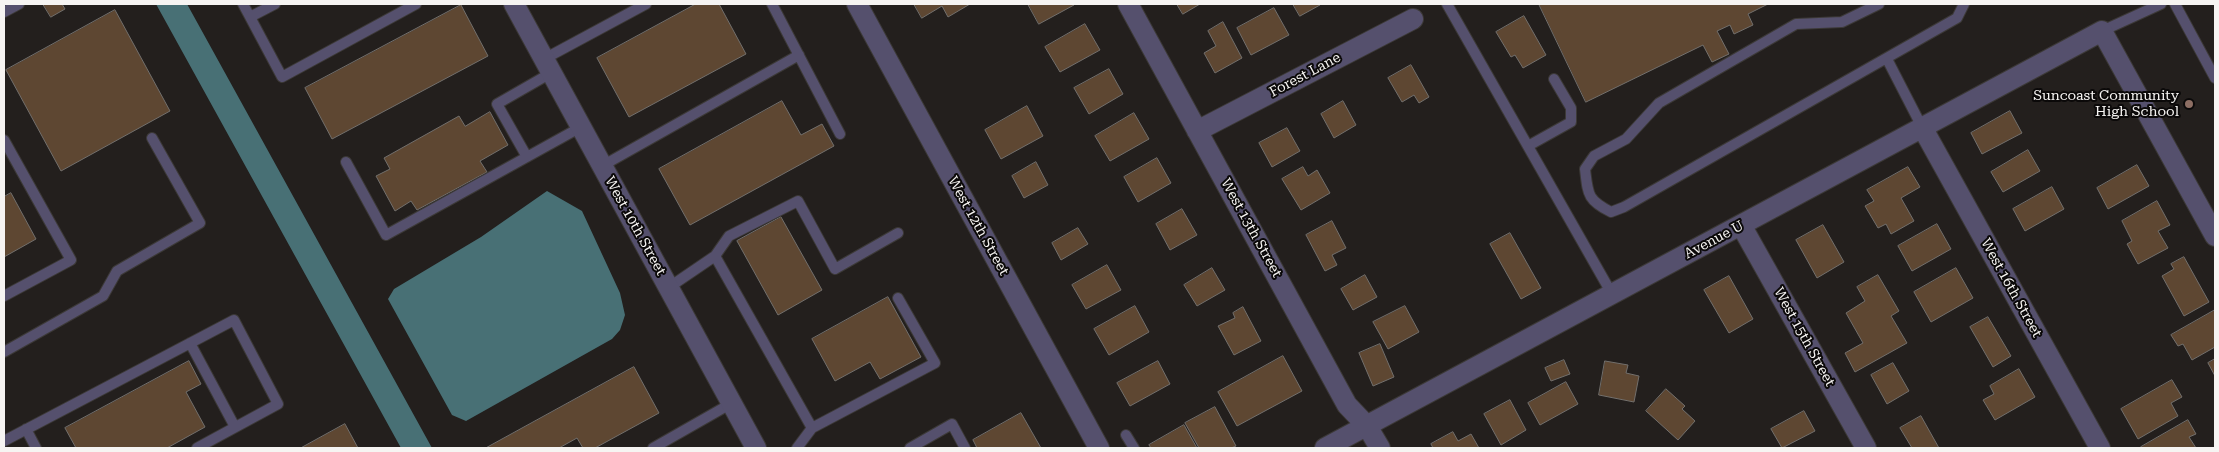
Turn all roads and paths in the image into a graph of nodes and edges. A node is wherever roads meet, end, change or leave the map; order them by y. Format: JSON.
{"nodes":[{"id":1,"x":19,"y":4,"type":"edge"},
{"id":2,"x":243,"y":4,"type":"edge"},
{"id":3,"x":275,"y":4,"type":"edge"},
{"id":4,"x":416,"y":4,"type":"edge"},
{"id":5,"x":514,"y":4,"type":"edge"},
{"id":6,"x":646,"y":4,"type":"edge"},
{"id":7,"x":772,"y":4,"type":"edge"},
{"id":8,"x":857,"y":4,"type":"edge"},
{"id":9,"x":1128,"y":4,"type":"edge"},
{"id":10,"x":1447,"y":4,"type":"edge"},
{"id":11,"x":1879,"y":4,"type":"edge"},
{"id":12,"x":1964,"y":4,"type":"edge"},
{"id":13,"x":2161,"y":4,"type":"edge"},
{"id":14,"x":2175,"y":4,"type":"edge"},
{"id":15,"x":1454,"y":9,"type":"edge"},
{"id":16,"x":4,"y":12,"type":"edge"},
{"id":17,"x":250,"y":17,"type":"junction"},
{"id":18,"x":1412,"y":19,"type":"dead end"},
{"id":19,"x":2102,"y":31,"type":"junction"},
{"id":20,"x":799,"y":55,"type":"junction"},
{"id":21,"x":1886,"y":59,"type":"junction"},
{"id":22,"x":548,"y":66,"type":"junction"},
{"id":23,"x":2215,"y":78,"type":"edge"},
{"id":24,"x":1554,"y":79,"type":"dead end"},
{"id":25,"x":581,"y":127,"type":"junction"},
{"id":26,"x":1922,"y":127,"type":"junction"},
{"id":27,"x":1198,"y":132,"type":"junction"},
{"id":28,"x":840,"y":134,"type":"dead end"},
{"id":29,"x":152,"y":138,"type":"dead end"},
{"id":30,"x":4,"y":140,"type":"edge"},
{"id":31,"x":1528,"y":146,"type":"junction"},
{"id":32,"x":527,"y":156,"type":"junction"},
{"id":33,"x":346,"y":162,"type":"dead end"},
{"id":34,"x":602,"y":166,"type":"junction"},
{"id":35,"x":1741,"y":225,"type":"junction"},
{"id":36,"x":898,"y":233,"type":"dead end"},
{"id":37,"x":2215,"y":236,"type":"edge"},
{"id":38,"x":715,"y":256,"type":"junction"},
{"id":39,"x":668,"y":288,"type":"junction"},
{"id":40,"x":1612,"y":294,"type":"junction"},
{"id":41,"x":4,"y":296,"type":"edge"},
{"id":42,"x":898,"y":298,"type":"dead end"},
{"id":43,"x":190,"y":343,"type":"junction"},
{"id":44,"x":4,"y":352,"type":"edge"},
{"id":45,"x":732,"y":403,"type":"junction"},
{"id":46,"x":1367,"y":426,"type":"junction"},
{"id":47,"x":235,"y":428,"type":"junction"},
{"id":48,"x":812,"y":428,"type":"junction"},
{"id":49,"x":26,"y":430,"type":"junction"},
{"id":50,"x":1126,"y":435,"type":"dead end"},
{"id":51,"x":4,"y":441,"type":"edge"},
{"id":52,"x":36,"y":448,"type":"edge"},
{"id":53,"x":197,"y":448,"type":"edge"},
{"id":54,"x":653,"y":448,"type":"edge"},
{"id":55,"x":756,"y":448,"type":"edge"},
{"id":56,"x":797,"y":448,"type":"edge"},
{"id":57,"x":910,"y":448,"type":"edge"},
{"id":58,"x":965,"y":448,"type":"edge"},
{"id":59,"x":1099,"y":448,"type":"edge"},
{"id":60,"x":1134,"y":448,"type":"edge"},
{"id":61,"x":1325,"y":448,"type":"edge"},
{"id":62,"x":1380,"y":448,"type":"edge"},
{"id":63,"x":1866,"y":448,"type":"edge"},
{"id":64,"x":2100,"y":448,"type":"edge"}],
"edges":[{"from":1,"to":16,"type":"lane"},
{"from":2,"to":17,"type":"lane"},
{"from":3,"to":17,"type":"lane"},
{"from":4,"to":17,"type":"lane"},
{"from":5,"to":22,"type":"street","name":"West 10th Street"},
{"from":6,"to":22,"type":"lane"},
{"from":7,"to":20,"type":"lane"},
{"from":8,"to":59,"type":"street","name":"West 12th Street"},
{"from":9,"to":27,"type":"street","name":"West 13th Street"},
{"from":10,"to":15,"type":"lane"},
{"from":11,"to":21,"type":"lane"},
{"from":12,"to":21,"type":"lane"},
{"from":13,"to":19,"type":"lane"},
{"from":14,"to":23,"type":"lane"},
{"from":15,"to":31,"type":"lane"},
{"from":18,"to":27,"type":"street","name":"Forest Lane"},
{"from":19,"to":26,"type":"street","name":"Avenue U"},
{"from":19,"to":37,"type":"street"},
{"from":20,"to":28,"type":"lane"},
{"from":20,"to":34,"type":"lane"},
{"from":21,"to":26,"type":"lane"},
{"from":22,"to":25,"type":"street","name":"West 10th Street"},
{"from":22,"to":32,"type":"lane"},
{"from":24,"to":31,"type":"lane"},
{"from":25,"to":32,"type":"lane"},
{"from":25,"to":34,"type":"street","name":"West 10th Street"},
{"from":26,"to":35,"type":"street","name":"Avenue U"},
{"from":26,"to":64,"type":"street","name":"West 16th Street"},
{"from":27,"to":46,"type":"street","name":"West 13th Street"},
{"from":29,"to":44,"type":"lane"},
{"from":30,"to":41,"type":"lane"},
{"from":31,"to":40,"type":"lane"},
{"from":32,"to":33,"type":"lane"},
{"from":34,"to":39,"type":"street","name":"West 10th Street"},
{"from":35,"to":40,"type":"street","name":"Avenue U"},
{"from":35,"to":63,"type":"street","name":"West 15th Street"},
{"from":36,"to":38,"type":"lane"},
{"from":38,"to":39,"type":"lane"},
{"from":38,"to":48,"type":"lane"},
{"from":39,"to":45,"type":"street","name":"West 10th Street"},
{"from":40,"to":46,"type":"street","name":"Avenue U"},
{"from":42,"to":48,"type":"lane"},
{"from":43,"to":47,"type":"lane"},
{"from":43,"to":47,"type":"lane"},
{"from":43,"to":49,"type":"lane"},
{"from":45,"to":54,"type":"lane"},
{"from":45,"to":55,"type":"street","name":"West 10th Street"},
{"from":46,"to":61,"type":"street","name":"Avenue U"},
{"from":46,"to":62,"type":"street","name":"West 13th Street"},
{"from":47,"to":53,"type":"lane"},
{"from":48,"to":56,"type":"lane"},
{"from":49,"to":51,"type":"lane"},
{"from":49,"to":52,"type":"lane"},
{"from":50,"to":60,"type":"lane"},
{"from":57,"to":58,"type":"lane"}]}
